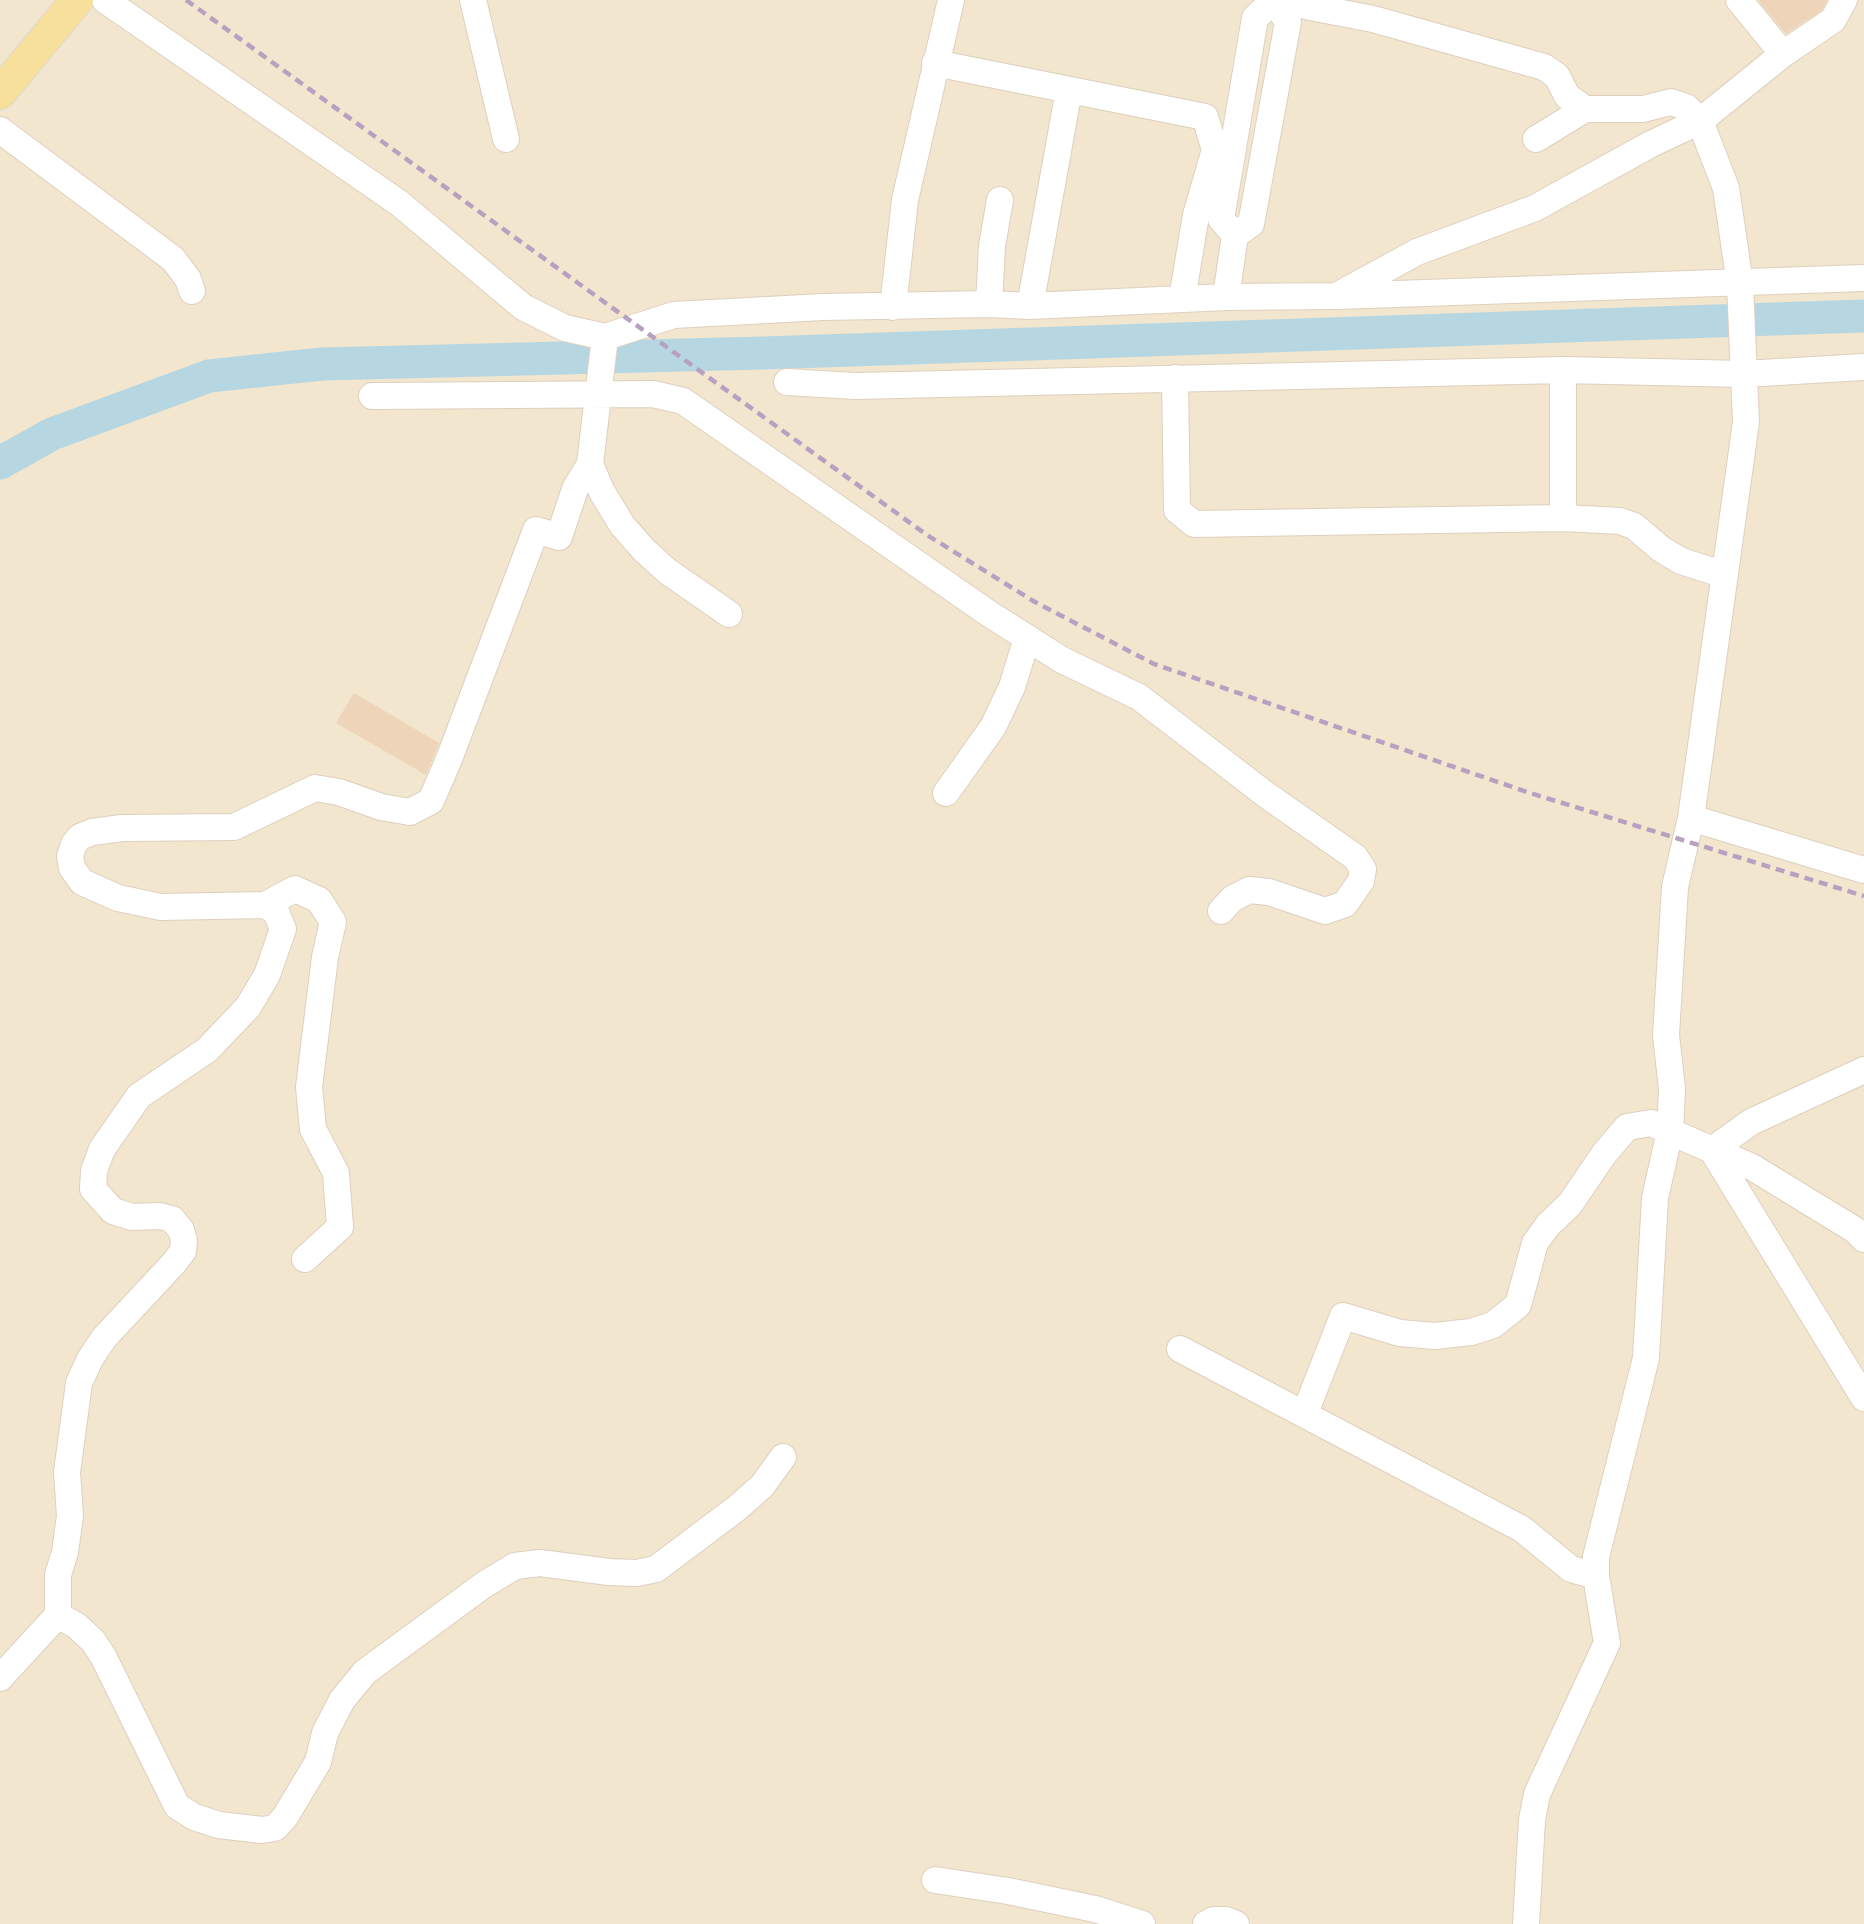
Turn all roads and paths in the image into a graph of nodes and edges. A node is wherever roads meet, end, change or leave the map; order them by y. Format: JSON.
{"nodes":[{"id":1,"x":77,"y":0,"type":"edge"},
{"id":2,"x":105,"y":0,"type":"edge"},
{"id":3,"x":472,"y":0,"type":"edge"},
{"id":4,"x":951,"y":0,"type":"edge"},
{"id":5,"x":1274,"y":0,"type":"edge"},
{"id":6,"x":1738,"y":0,"type":"edge"},
{"id":7,"x":1844,"y":0,"type":"edge"},
{"id":8,"x":1783,"y":54,"type":"junction"},
{"id":9,"x":935,"y":63,"type":"junction"},
{"id":10,"x":1069,"y":90,"type":"junction"},
{"id":11,"x":0,"y":93,"type":"edge"},
{"id":12,"x":1585,"y":109,"type":"junction"},
{"id":13,"x":1700,"y":122,"type":"junction"},
{"id":14,"x":0,"y":130,"type":"edge"},
{"id":15,"x":506,"y":139,"type":"dead end"},
{"id":16,"x":1536,"y":139,"type":"dead end"},
{"id":17,"x":1000,"y":200,"type":"dead end"},
{"id":18,"x":1864,"y":278,"type":"edge"},
{"id":19,"x":192,"y":291,"type":"dead end"},
{"id":20,"x":1740,"y":293,"type":"junction"},
{"id":21,"x":1337,"y":296,"type":"junction"},
{"id":22,"x":1226,"y":297,"type":"junction"},
{"id":23,"x":1182,"y":298,"type":"junction"},
{"id":24,"x":989,"y":304,"type":"junction"},
{"id":25,"x":1030,"y":306,"type":"junction"},
{"id":26,"x":893,"y":307,"type":"junction"},
{"id":27,"x":604,"y":344,"type":"junction"},
{"id":28,"x":1743,"y":366,"type":"junction"},
{"id":29,"x":1864,"y":368,"type":"edge"},
{"id":30,"x":1563,"y":370,"type":"junction"},
{"id":31,"x":1175,"y":378,"type":"junction"},
{"id":32,"x":787,"y":382,"type":"dead end"},
{"id":33,"x":598,"y":390,"type":"junction"},
{"id":34,"x":372,"y":396,"type":"dead end"},
{"id":35,"x":590,"y":464,"type":"junction"},
{"id":36,"x":1563,"y":518,"type":"junction"},
{"id":37,"x":1725,"y":575,"type":"junction"},
{"id":38,"x":729,"y":614,"type":"dead end"},
{"id":39,"x":1028,"y":638,"type":"junction"},
{"id":40,"x":946,"y":793,"type":"dead end"},
{"id":41,"x":1691,"y":818,"type":"junction"},
{"id":42,"x":1864,"y":870,"type":"edge"},
{"id":43,"x":265,"y":905,"type":"junction"},
{"id":44,"x":1221,"y":911,"type":"dead end"},
{"id":45,"x":1864,"y":1070,"type":"edge"},
{"id":46,"x":1670,"y":1131,"type":"junction"},
{"id":47,"x":1712,"y":1149,"type":"junction"},
{"id":48,"x":1864,"y":1239,"type":"edge"},
{"id":49,"x":305,"y":1259,"type":"dead end"},
{"id":50,"x":1180,"y":1349,"type":"dead end"},
{"id":51,"x":1864,"y":1398,"type":"edge"},
{"id":52,"x":1305,"y":1413,"type":"junction"},
{"id":53,"x":783,"y":1457,"type":"dead end"},
{"id":54,"x":1596,"y":1576,"type":"junction"},
{"id":55,"x":58,"y":1615,"type":"junction"},
{"id":56,"x":0,"y":1678,"type":"edge"},
{"id":57,"x":935,"y":1880,"type":"dead end"},
{"id":58,"x":1142,"y":1924,"type":"edge"},
{"id":59,"x":1206,"y":1924,"type":"edge"},
{"id":60,"x":1236,"y":1924,"type":"edge"},
{"id":61,"x":1526,"y":1924,"type":"edge"}],
"edges":[{"from":1,"to":11,"type":"main road"},
{"from":2,"to":27,"type":"street"},
{"from":3,"to":15,"type":"street"},
{"from":4,"to":9,"type":"street"},
{"from":5,"to":12,"type":"street"},
{"from":5,"to":22,"type":"street"},
{"from":6,"to":8,"type":"street"},
{"from":7,"to":8,"type":"street"},
{"from":8,"to":13,"type":"street"},
{"from":9,"to":10,"type":"street"},
{"from":9,"to":26,"type":"street"},
{"from":10,"to":23,"type":"street"},
{"from":10,"to":25,"type":"street"},
{"from":12,"to":13,"type":"street"},
{"from":12,"to":16,"type":"street"},
{"from":13,"to":20,"type":"street"},
{"from":13,"to":21,"type":"street"},
{"from":14,"to":19,"type":"street"},
{"from":17,"to":24,"type":"street"},
{"from":18,"to":20,"type":"street"},
{"from":20,"to":21,"type":"street"},
{"from":20,"to":28,"type":"street"},
{"from":21,"to":22,"type":"street"},
{"from":22,"to":23,"type":"street"},
{"from":23,"to":25,"type":"street"},
{"from":24,"to":25,"type":"street"},
{"from":24,"to":26,"type":"street"},
{"from":26,"to":27,"type":"street"},
{"from":27,"to":33,"type":"street"},
{"from":28,"to":29,"type":"street"},
{"from":28,"to":30,"type":"street"},
{"from":28,"to":37,"type":"street"},
{"from":30,"to":31,"type":"street"},
{"from":30,"to":36,"type":"street"},
{"from":31,"to":32,"type":"street"},
{"from":31,"to":36,"type":"street"},
{"from":33,"to":34,"type":"street"},
{"from":33,"to":35,"type":"street"},
{"from":33,"to":39,"type":"street"},
{"from":35,"to":38,"type":"street"},
{"from":35,"to":43,"type":"street"},
{"from":36,"to":37,"type":"street"},
{"from":37,"to":41,"type":"street"},
{"from":39,"to":40,"type":"street"},
{"from":39,"to":44,"type":"street"},
{"from":41,"to":42,"type":"street"},
{"from":41,"to":46,"type":"street"},
{"from":43,"to":49,"type":"street"},
{"from":43,"to":55,"type":"street"},
{"from":45,"to":47,"type":"street"},
{"from":46,"to":47,"type":"street"},
{"from":46,"to":52,"type":"street"},
{"from":46,"to":54,"type":"street"},
{"from":47,"to":48,"type":"street"},
{"from":47,"to":51,"type":"street"},
{"from":50,"to":52,"type":"street"},
{"from":52,"to":54,"type":"street"},
{"from":53,"to":55,"type":"street"},
{"from":54,"to":61,"type":"street"},
{"from":55,"to":56,"type":"street"},
{"from":57,"to":58,"type":"street"},
{"from":59,"to":60,"type":"street"}]}
